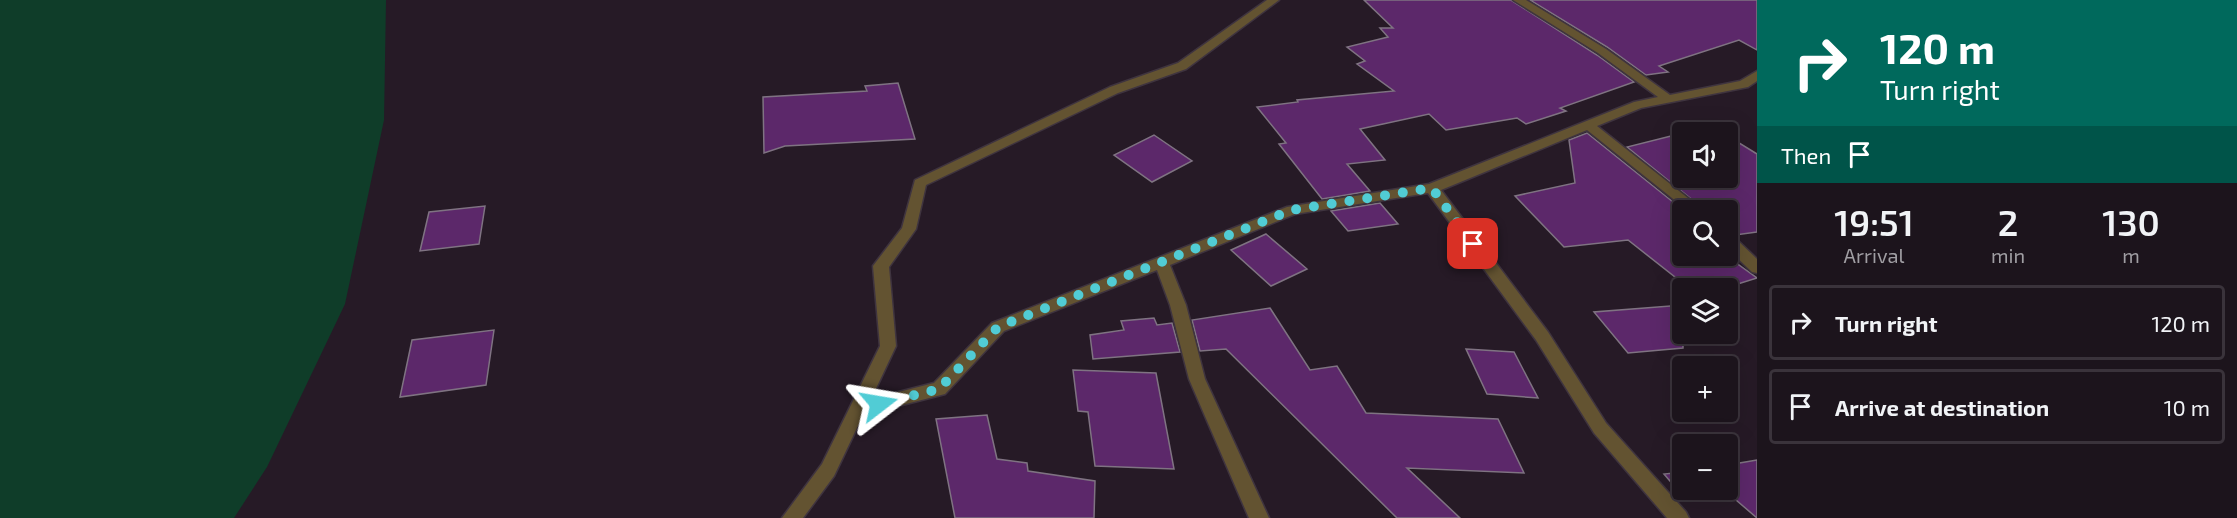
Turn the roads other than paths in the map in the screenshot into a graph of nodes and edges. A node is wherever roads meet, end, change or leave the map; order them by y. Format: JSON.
{"nodes":[{"id":1,"x":1274,"y":0,"type":"edge"},
{"id":2,"x":1518,"y":0,"type":"edge"},
{"id":3,"x":1757,"y":75,"type":"edge"},
{"id":4,"x":1751,"y":87,"type":"edge"},
{"id":5,"x":1668,"y":99,"type":"junction"},
{"id":6,"x":1588,"y":125,"type":"junction"},
{"id":7,"x":1432,"y":188,"type":"junction"},
{"id":8,"x":1683,"y":200,"type":"edge"},
{"id":9,"x":1738,"y":250,"type":"edge"},
{"id":10,"x":1161,"y":262,"type":"junction"},
{"id":11,"x":1757,"y":268,"type":"edge"},
{"id":12,"x":859,"y":409,"type":"junction"},
{"id":13,"x":792,"y":518,"type":"edge"},
{"id":14,"x":1259,"y":518,"type":"edge"},
{"id":15,"x":1679,"y":518,"type":"edge"}],
"edges":[{"from":1,"to":12,"type":"street"},
{"from":2,"to":5,"type":"street"},
{"from":3,"to":4,"type":"street"},
{"from":4,"to":5,"type":"street"},
{"from":5,"to":6,"type":"street"},
{"from":6,"to":7,"type":"street"},
{"from":6,"to":8,"type":"street"},
{"from":7,"to":10,"type":"street"},
{"from":7,"to":15,"type":"street"},
{"from":9,"to":11,"type":"street"},
{"from":10,"to":12,"type":"street"},
{"from":10,"to":14,"type":"street"},
{"from":12,"to":13,"type":"street"}]}
